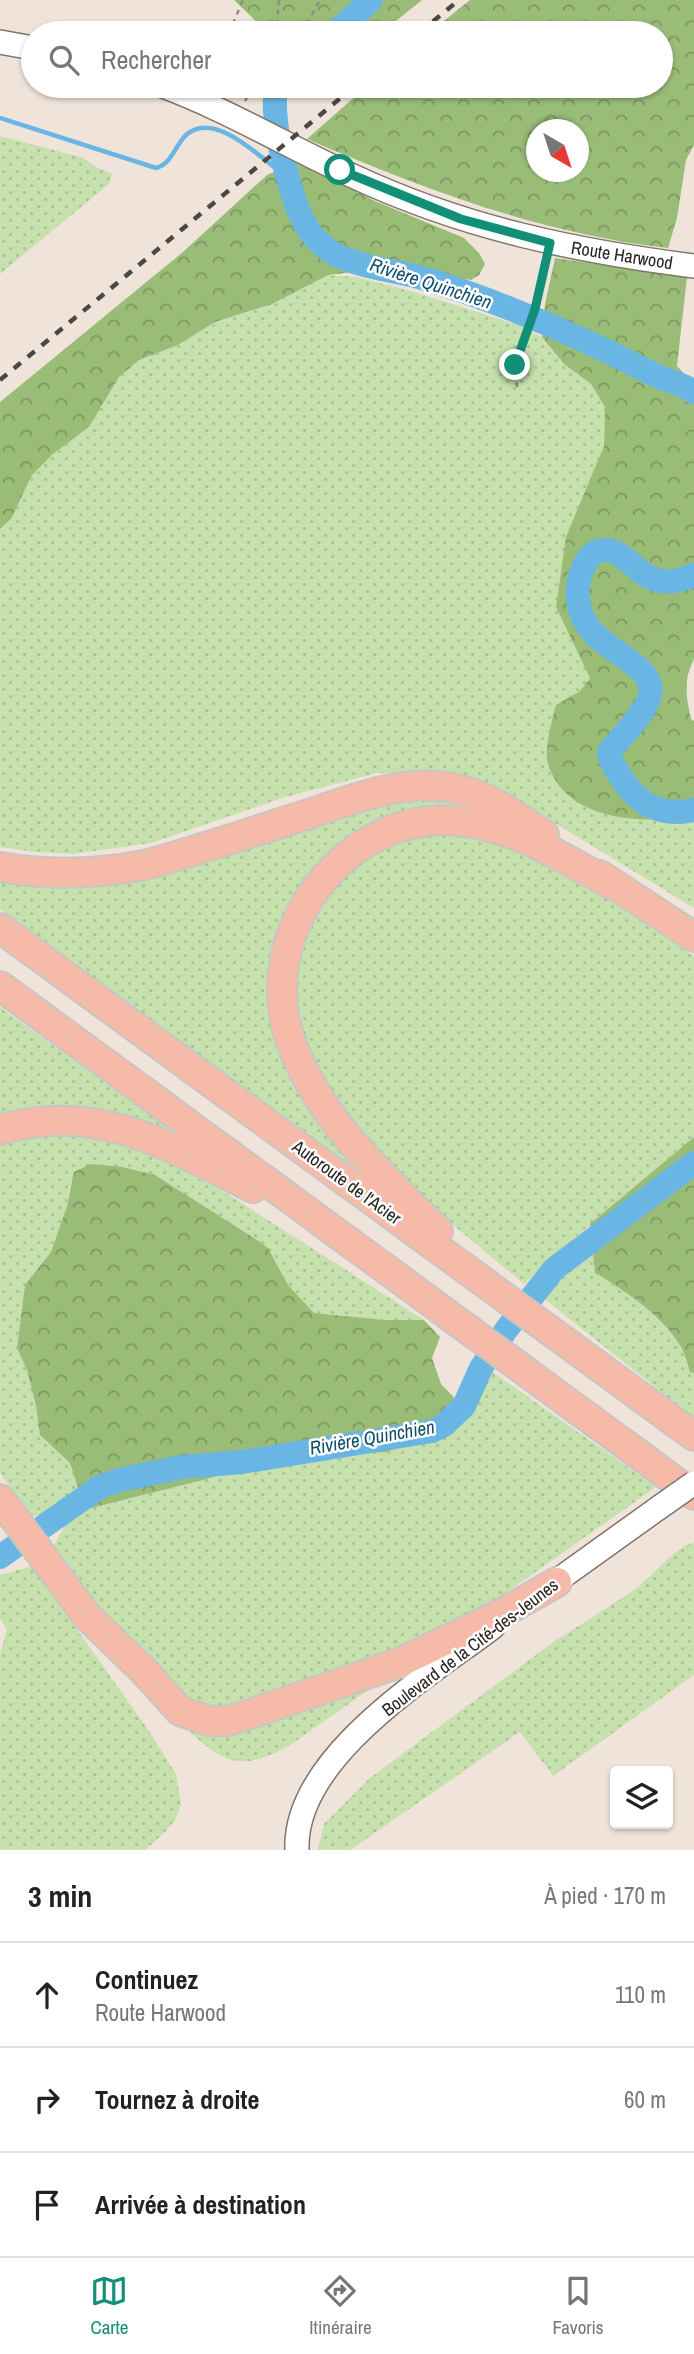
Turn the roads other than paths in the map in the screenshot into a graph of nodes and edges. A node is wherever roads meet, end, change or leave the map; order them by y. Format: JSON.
{"nodes":[{"id":1,"x":0,"y":42,"type":"edge"},
{"id":2,"x":21,"y":46,"type":"edge"},
{"id":3,"x":194,"y":98,"type":"edge"},
{"id":4,"x":694,"y":266,"type":"edge"},
{"id":5,"x":0,"y":867,"type":"edge"},
{"id":6,"x":615,"y":886,"type":"junction"},
{"id":7,"x":0,"y":928,"type":"edge"},
{"id":8,"x":694,"y":937,"type":"edge"},
{"id":9,"x":0,"y":986,"type":"edge"},
{"id":10,"x":0,"y":1130,"type":"edge"},
{"id":11,"x":324,"y":1224,"type":"junction"},
{"id":12,"x":507,"y":1299,"type":"junction"},
{"id":13,"x":694,"y":1436,"type":"edge"},
{"id":14,"x":694,"y":1482,"type":"edge"},
{"id":15,"x":694,"y":1495,"type":"edge"},
{"id":16,"x":0,"y":1499,"type":"edge"},
{"id":17,"x":556,"y":1582,"type":"junction"},
{"id":18,"x":297,"y":1850,"type":"edge"}],
"edges":[{"from":1,"to":2,"type":"main road"},
{"from":3,"to":4,"type":"main road","name":"Route Harwood"},
{"from":5,"to":6,"type":"highway"},
{"from":6,"to":8,"type":"highway"},
{"from":6,"to":12,"type":"highway"},
{"from":7,"to":12,"type":"highway","name":"Autoroute de l'Acier"},
{"from":9,"to":11,"type":"highway"},
{"from":10,"to":11,"type":"highway"},
{"from":11,"to":15,"type":"highway"},
{"from":12,"to":13,"type":"highway","name":"Autoroute de l'Acier"},
{"from":14,"to":17,"type":"main road","name":"Boulevard de la Cité-des-Jeunes","bridge":true},
{"from":16,"to":17,"type":"highway"},
{"from":17,"to":18,"type":"main road","name":"Boulevard de la Cité-des-Jeunes"}]}
